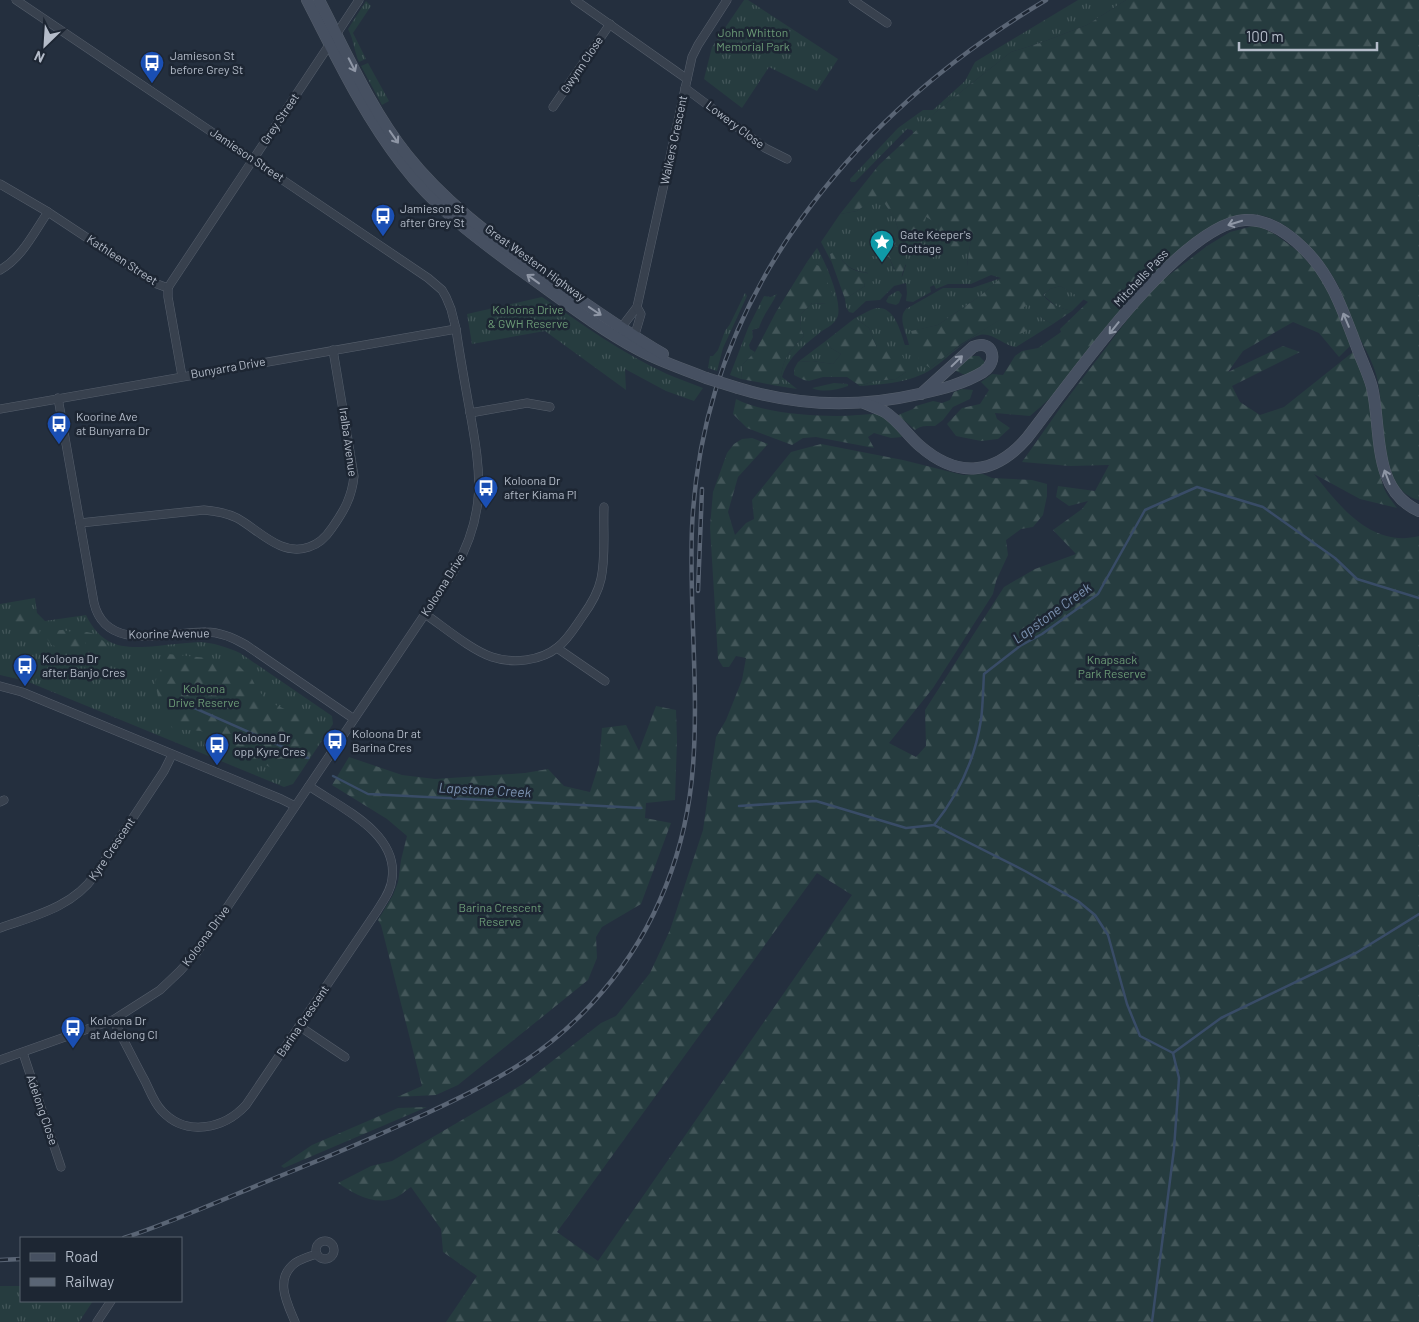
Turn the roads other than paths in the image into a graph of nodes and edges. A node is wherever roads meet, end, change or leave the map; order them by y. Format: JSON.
{"nodes":[{"id":1,"x":16,"y":0,"type":"edge"},
{"id":2,"x":307,"y":0,"type":"edge"},
{"id":3,"x":319,"y":0,"type":"edge"},
{"id":4,"x":359,"y":0,"type":"edge"},
{"id":5,"x":575,"y":0,"type":"edge"},
{"id":6,"x":727,"y":0,"type":"edge"},
{"id":7,"x":853,"y":0,"type":"edge"},
{"id":8,"x":610,"y":24,"type":"junction"},
{"id":9,"x":887,"y":24,"type":"dead end"},
{"id":10,"x":336,"y":33,"type":"junction"},
{"id":11,"x":330,"y":44,"type":"junction"},
{"id":12,"x":688,"y":79,"type":"junction"},
{"id":13,"x":686,"y":88,"type":"junction"},
{"id":14,"x":553,"y":107,"type":"dead end"},
{"id":15,"x":787,"y":159,"type":"dead end"},
{"id":16,"x":253,"y":160,"type":"junction"},
{"id":17,"x":0,"y":184,"type":"edge"},
{"id":18,"x":48,"y":212,"type":"junction"},
{"id":19,"x":0,"y":270,"type":"edge"},
{"id":20,"x":168,"y":288,"type":"junction"},
{"id":21,"x":637,"y":307,"type":"junction"},
{"id":22,"x":621,"y":328,"type":"junction"},
{"id":23,"x":456,"y":329,"type":"junction"},
{"id":24,"x":632,"y":341,"type":"junction"},
{"id":25,"x":333,"y":350,"type":"junction"},
{"id":26,"x":182,"y":376,"type":"junction"},
{"id":27,"x":921,"y":394,"type":"junction"},
{"id":28,"x":58,"y":398,"type":"junction"},
{"id":29,"x":864,"y":403,"type":"junction"},
{"id":30,"x":550,"y":407,"type":"dead end"},
{"id":31,"x":0,"y":409,"type":"edge"},
{"id":32,"x":470,"y":413,"type":"junction"},
{"id":33,"x":604,"y":507,"type":"dead end"},
{"id":34,"x":1419,"y":511,"type":"edge"},
{"id":35,"x":80,"y":523,"type":"junction"},
{"id":36,"x":425,"y":614,"type":"junction"},
{"id":37,"x":557,"y":648,"type":"junction"},
{"id":38,"x":605,"y":681,"type":"dead end"},
{"id":39,"x":0,"y":686,"type":"edge"},
{"id":40,"x":354,"y":719,"type":"junction"},
{"id":41,"x":172,"y":755,"type":"junction"},
{"id":42,"x":309,"y":786,"type":"junction"},
{"id":43,"x":295,"y":806,"type":"junction"},
{"id":44,"x":0,"y":928,"type":"edge"},
{"id":45,"x":113,"y":1020,"type":"junction"},
{"id":46,"x":299,"y":1026,"type":"junction"},
{"id":47,"x":23,"y":1053,"type":"junction"},
{"id":48,"x":345,"y":1057,"type":"dead end"},
{"id":49,"x":0,"y":1060,"type":"edge"},
{"id":50,"x":61,"y":1167,"type":"dead end"},
{"id":51,"x":317,"y":1254,"type":"dead end"},
{"id":52,"x":110,"y":1302,"type":"edge"},
{"id":53,"x":97,"y":1322,"type":"edge"},
{"id":54,"x":295,"y":1322,"type":"edge"}],
"edges":[{"from":1,"to":16,"type":"street","name":"Jamieson Street"},
{"from":2,"to":11,"type":"main road","name":"Great Western Highway"},
{"from":3,"to":10,"type":"main road","name":"Great Western Highway"},
{"from":4,"to":10,"type":"street","name":"Grey Street"},
{"from":5,"to":8,"type":"street","name":"Walkers Crescent"},
{"from":6,"to":12,"type":"street"},
{"from":7,"to":9,"type":"street"},
{"from":8,"to":12,"type":"street","name":"Walkers Crescent"},
{"from":8,"to":14,"type":"street","name":"Gwynn Close"},
{"from":10,"to":11,"type":"street","name":"Grey Street"},
{"from":10,"to":22,"type":"main road","name":"Great Western Highway","one_way":true},
{"from":11,"to":16,"type":"street","name":"Grey Street"},
{"from":24,"to":11,"type":"main road","name":"Great Western Highway","one_way":true},
{"from":12,"to":13,"type":"street","name":"Walkers Crescent"},
{"from":13,"to":15,"type":"street","name":"Lowery Close"},
{"from":13,"to":21,"type":"street","name":"Walkers Crescent"},
{"from":16,"to":20,"type":"street","name":"Grey Street"},
{"from":16,"to":23,"type":"street","name":"Jamieson Street"},
{"from":17,"to":18,"type":"street","name":"Kathleen Street"},
{"from":18,"to":19,"type":"street"},
{"from":18,"to":20,"type":"street","name":"Kathleen Street"},
{"from":20,"to":26,"type":"street","name":"Kathleen Street"},
{"from":21,"to":22,"type":"street","name":"Walkers Crescent"},
{"from":21,"to":24,"type":"street","name":"Walkers Crescent"},
{"from":22,"to":24,"type":"main road","name":"Great Western Highway"},
{"from":23,"to":25,"type":"street","name":"Bunyarra Drive"},
{"from":23,"to":32,"type":"street","name":"Koloona Drive"},
{"from":24,"to":29,"type":"main road","name":"Great Western Highway","bridge":true},
{"from":25,"to":26,"type":"street","name":"Bunyarra Drive"},
{"from":25,"to":35,"type":"street","name":"Iralba Avenue"},
{"from":26,"to":28,"type":"street","name":"Bunyarra Drive"},
{"from":27,"to":27,"type":"main road","name":"Great Western Highway","one_way":true},
{"from":27,"to":29,"type":"main road","name":"Great Western Highway"},
{"from":28,"to":31,"type":"street","name":"Bunyarra Drive"},
{"from":28,"to":35,"type":"street","name":"Koorine Avenue"},
{"from":34,"to":29,"type":"main road","name":"Mitchells Pass","one_way":true},
{"from":30,"to":32,"type":"street"},
{"from":32,"to":36,"type":"street","name":"Koloona Drive"},
{"from":33,"to":37,"type":"street"},
{"from":35,"to":40,"type":"street","name":"Koorine Avenue"},
{"from":36,"to":37,"type":"street"},
{"from":36,"to":40,"type":"street","name":"Koloona Drive"},
{"from":37,"to":38,"type":"street"},
{"from":39,"to":41,"type":"street"},
{"from":40,"to":42,"type":"street","name":"Koloona Drive"},
{"from":41,"to":43,"type":"street"},
{"from":41,"to":44,"type":"street","name":"Kyre Crescent"},
{"from":42,"to":43,"type":"street","name":"Koloona Drive"},
{"from":42,"to":46,"type":"street","name":"Barina Crescent"},
{"from":43,"to":45,"type":"street","name":"Koloona Drive"},
{"from":45,"to":46,"type":"street","name":"Barina Crescent"},
{"from":45,"to":47,"type":"street","name":"Koloona Drive"},
{"from":46,"to":48,"type":"street"},
{"from":47,"to":49,"type":"street","name":"Koloona Drive"},
{"from":47,"to":50,"type":"street","name":"Adelong Close"},
{"from":51,"to":54,"type":"street"},
{"from":52,"to":53,"type":"street"}]}
